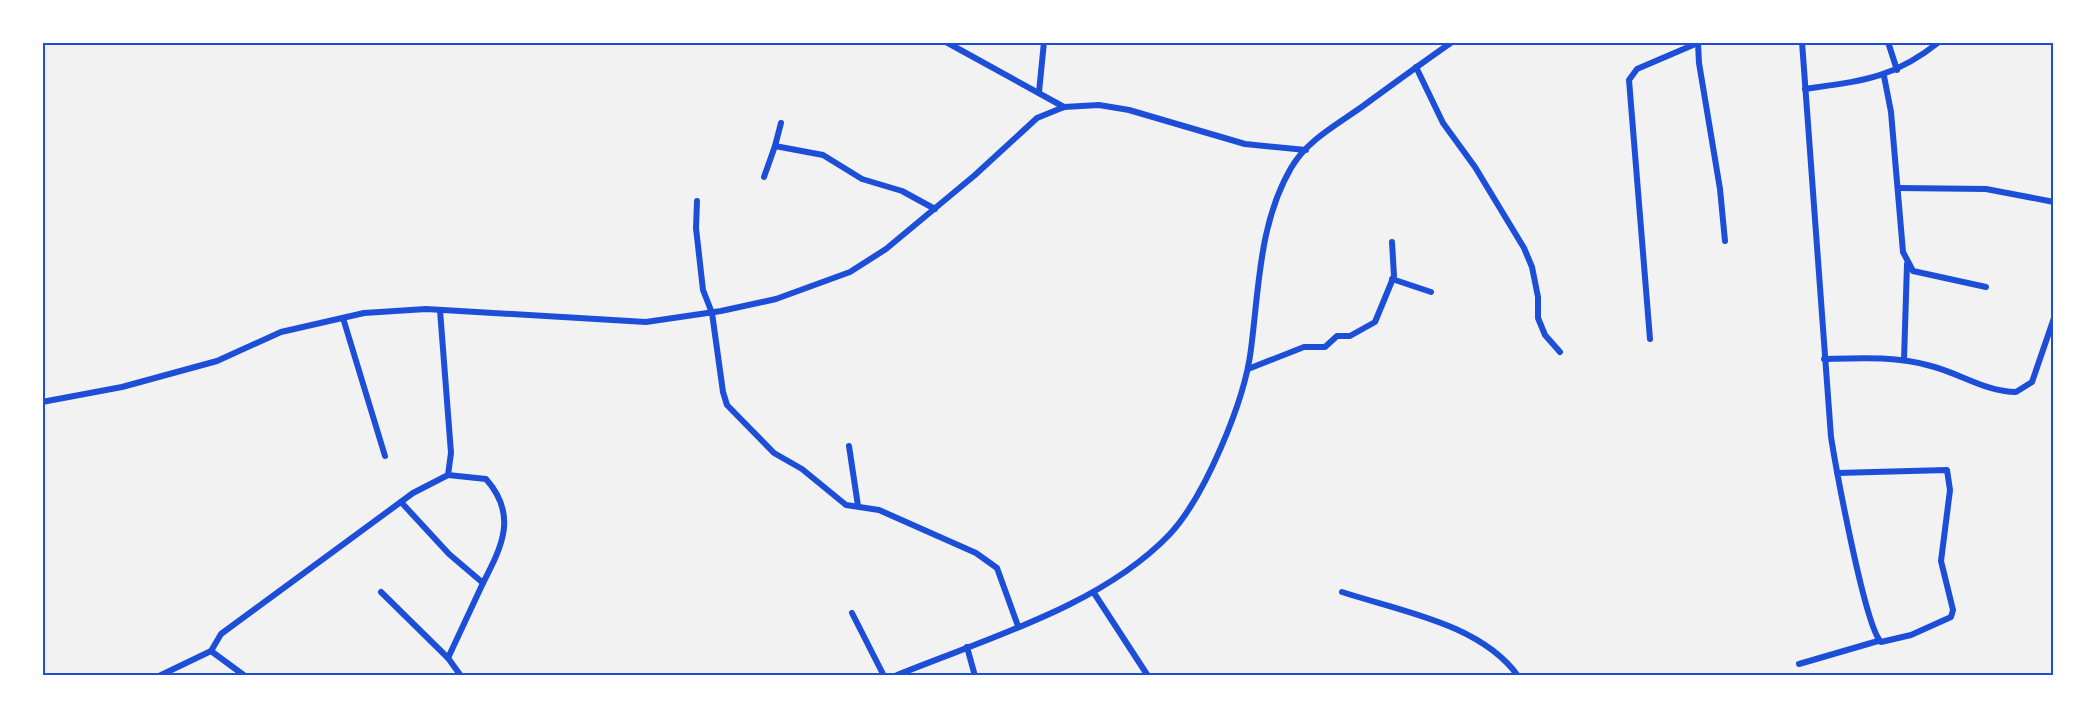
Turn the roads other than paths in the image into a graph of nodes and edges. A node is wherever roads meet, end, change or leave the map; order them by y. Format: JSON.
{"nodes":[{"id":1,"x":946,"y":42,"type":"edge"},
{"id":2,"x":1044,"y":42,"type":"edge"},
{"id":3,"x":1452,"y":42,"type":"edge"},
{"id":4,"x":1699,"y":42,"type":"edge"},
{"id":5,"x":1802,"y":42,"type":"edge"},
{"id":6,"x":1888,"y":42,"type":"edge"},
{"id":7,"x":1939,"y":42,"type":"edge"},
{"id":8,"x":1416,"y":67,"type":"junction"},
{"id":9,"x":1897,"y":70,"type":"junction"},
{"id":10,"x":1884,"y":76,"type":"junction"},
{"id":11,"x":1804,"y":89,"type":"junction"},
{"id":12,"x":1040,"y":92,"type":"junction"},
{"id":13,"x":1064,"y":107,"type":"junction"},
{"id":14,"x":781,"y":123,"type":"dead end"},
{"id":15,"x":775,"y":146,"type":"junction"},
{"id":16,"x":1306,"y":150,"type":"junction"},
{"id":17,"x":764,"y":177,"type":"dead end"},
{"id":18,"x":1898,"y":188,"type":"junction"},
{"id":19,"x":697,"y":201,"type":"dead end"},
{"id":20,"x":2054,"y":202,"type":"edge"},
{"id":21,"x":935,"y":209,"type":"junction"},
{"id":22,"x":1392,"y":242,"type":"dead end"},
{"id":23,"x":1725,"y":242,"type":"dead end"},
{"id":24,"x":1907,"y":264,"type":"junction"},
{"id":25,"x":1392,"y":279,"type":"junction"},
{"id":26,"x":1986,"y":286,"type":"dead end"},
{"id":27,"x":1431,"y":292,"type":"dead end"},
{"id":28,"x":440,"y":310,"type":"junction"},
{"id":29,"x":712,"y":313,"type":"junction"},
{"id":30,"x":343,"y":318,"type":"junction"},
{"id":31,"x":2054,"y":318,"type":"edge"},
{"id":32,"x":1650,"y":339,"type":"dead end"},
{"id":33,"x":1560,"y":352,"type":"dead end"},
{"id":34,"x":1824,"y":359,"type":"junction"},
{"id":35,"x":1904,"y":360,"type":"junction"},
{"id":36,"x":1248,"y":369,"type":"junction"},
{"id":37,"x":42,"y":402,"type":"edge"},
{"id":38,"x":849,"y":446,"type":"dead end"},
{"id":39,"x":386,"y":456,"type":"dead end"},
{"id":40,"x":1837,"y":473,"type":"junction"},
{"id":41,"x":448,"y":475,"type":"junction"},
{"id":42,"x":401,"y":502,"type":"junction"},
{"id":43,"x":858,"y":506,"type":"junction"},
{"id":44,"x":483,"y":583,"type":"junction"},
{"id":45,"x":381,"y":592,"type":"dead end"},
{"id":46,"x":1342,"y":592,"type":"dead end"},
{"id":47,"x":1094,"y":593,"type":"junction"},
{"id":48,"x":852,"y":613,"type":"dead end"},
{"id":49,"x":1018,"y":626,"type":"junction"},
{"id":50,"x":1878,"y":641,"type":"junction"},
{"id":51,"x":967,"y":647,"type":"junction"},
{"id":52,"x":211,"y":651,"type":"junction"},
{"id":53,"x":448,"y":658,"type":"junction"},
{"id":54,"x":1799,"y":664,"type":"dead end"},
{"id":55,"x":159,"y":676,"type":"edge"},
{"id":56,"x":245,"y":676,"type":"edge"},
{"id":57,"x":461,"y":676,"type":"edge"},
{"id":58,"x":884,"y":676,"type":"edge"},
{"id":59,"x":895,"y":676,"type":"edge"},
{"id":60,"x":975,"y":676,"type":"edge"},
{"id":61,"x":1148,"y":676,"type":"edge"},
{"id":62,"x":1518,"y":676,"type":"edge"}],
"edges":[{"from":1,"to":12,"type":"street"},
{"from":2,"to":12,"type":"street"},
{"from":3,"to":8,"type":"street"},
{"from":4,"to":23,"type":"street"},
{"from":4,"to":32,"type":"street"},
{"from":5,"to":11,"type":"street"},
{"from":6,"to":9,"type":"street"},
{"from":7,"to":9,"type":"street"},
{"from":8,"to":16,"type":"street"},
{"from":8,"to":33,"type":"street"},
{"from":9,"to":10,"type":"street"},
{"from":10,"to":11,"type":"street"},
{"from":10,"to":18,"type":"street"},
{"from":11,"to":34,"type":"street"},
{"from":12,"to":13,"type":"street"},
{"from":13,"to":16,"type":"street"},
{"from":13,"to":21,"type":"street"},
{"from":14,"to":15,"type":"street"},
{"from":15,"to":17,"type":"street"},
{"from":15,"to":21,"type":"street"},
{"from":16,"to":36,"type":"street"},
{"from":18,"to":20,"type":"street"},
{"from":18,"to":24,"type":"street"},
{"from":19,"to":29,"type":"street"},
{"from":21,"to":29,"type":"street"},
{"from":22,"to":25,"type":"street"},
{"from":24,"to":26,"type":"street"},
{"from":24,"to":35,"type":"street"},
{"from":25,"to":27,"type":"street"},
{"from":25,"to":36,"type":"street"},
{"from":28,"to":29,"type":"street"},
{"from":28,"to":30,"type":"street"},
{"from":28,"to":41,"type":"street"},
{"from":29,"to":43,"type":"street"},
{"from":30,"to":37,"type":"street"},
{"from":30,"to":39,"type":"street"},
{"from":31,"to":35,"type":"street"},
{"from":34,"to":35,"type":"street"},
{"from":34,"to":40,"type":"street"},
{"from":36,"to":47,"type":"street"},
{"from":38,"to":43,"type":"street"},
{"from":40,"to":50,"type":"street"},
{"from":40,"to":50,"type":"street"},
{"from":41,"to":42,"type":"street"},
{"from":41,"to":44,"type":"street"},
{"from":42,"to":44,"type":"street"},
{"from":42,"to":52,"type":"street"},
{"from":43,"to":49,"type":"street"},
{"from":44,"to":53,"type":"street"},
{"from":45,"to":53,"type":"street"},
{"from":46,"to":62,"type":"street"},
{"from":47,"to":49,"type":"street"},
{"from":47,"to":61,"type":"street"},
{"from":48,"to":58,"type":"street"},
{"from":49,"to":51,"type":"street"},
{"from":50,"to":54,"type":"street"},
{"from":51,"to":59,"type":"street"},
{"from":51,"to":60,"type":"street"},
{"from":52,"to":55,"type":"street"},
{"from":52,"to":56,"type":"street"},
{"from":53,"to":57,"type":"street"}]}
